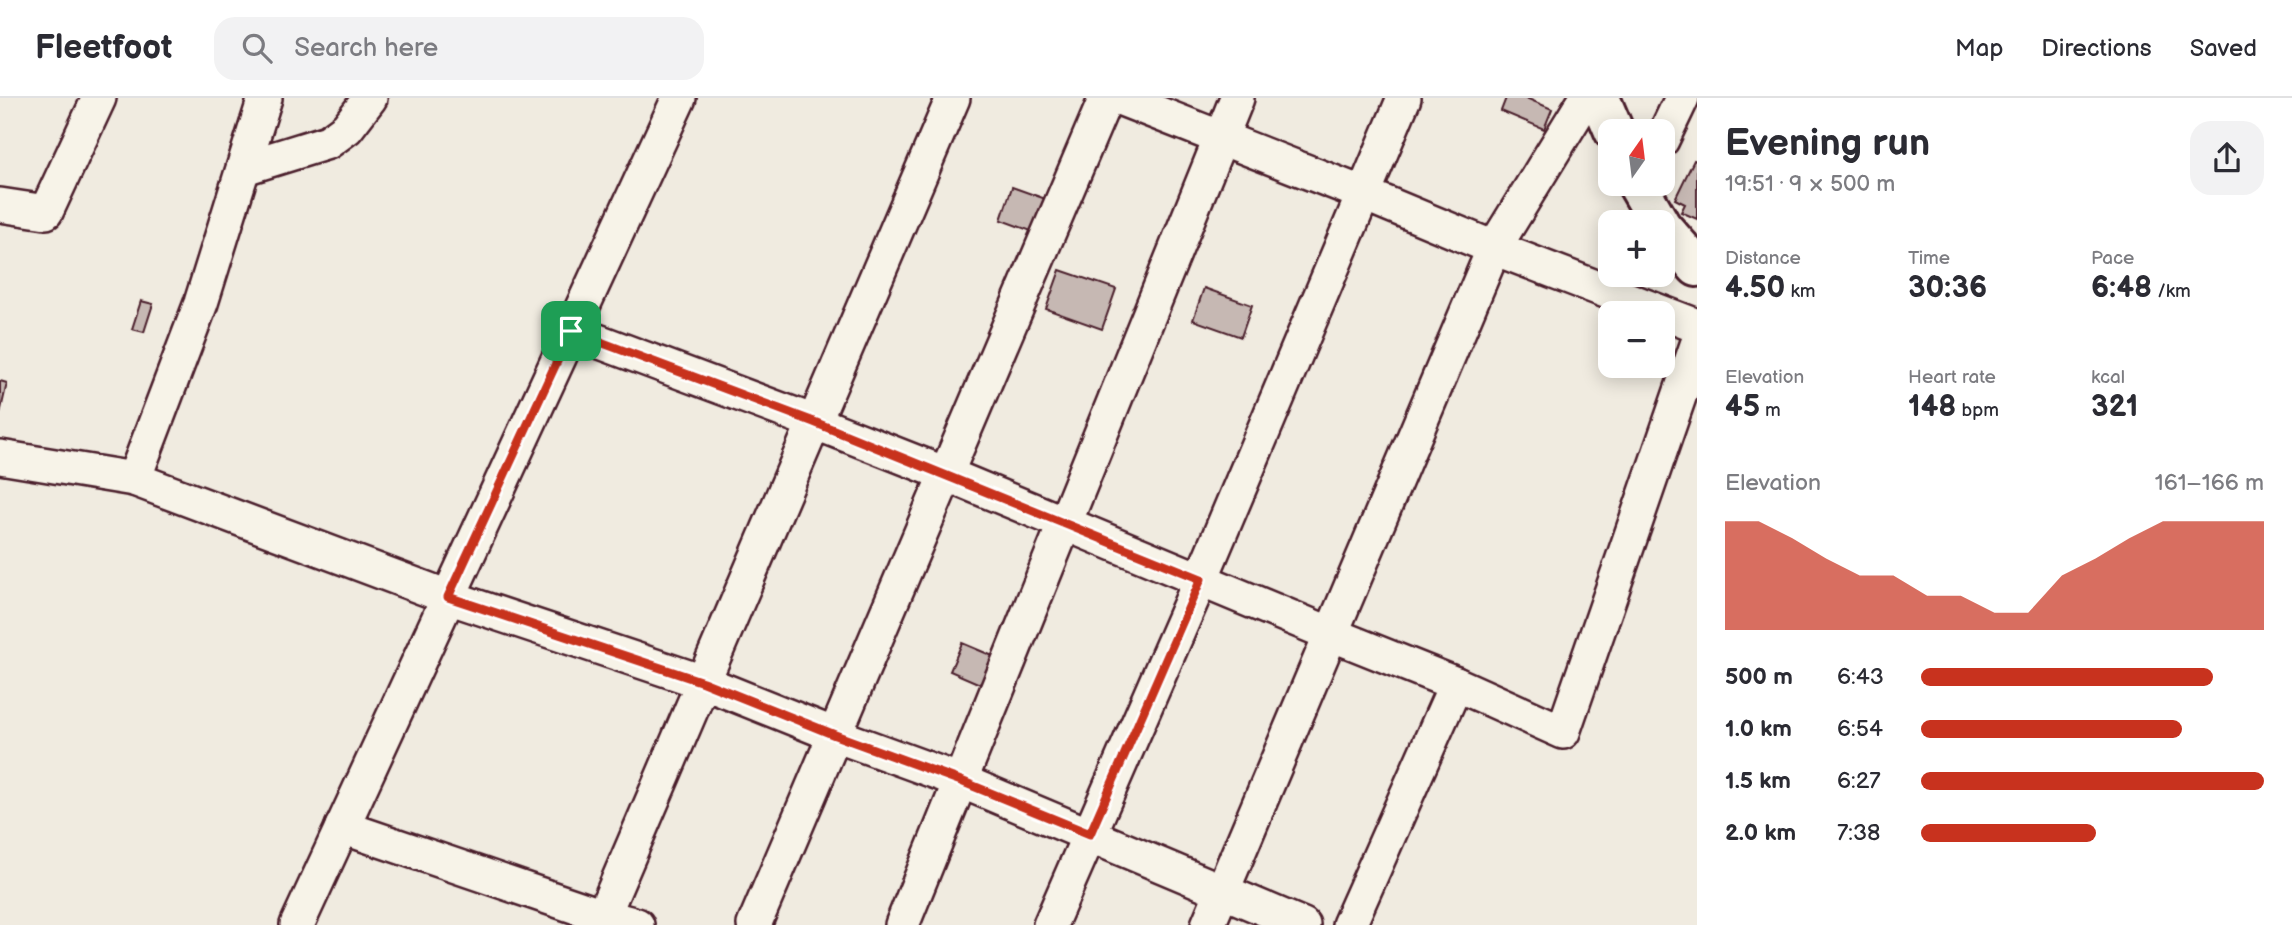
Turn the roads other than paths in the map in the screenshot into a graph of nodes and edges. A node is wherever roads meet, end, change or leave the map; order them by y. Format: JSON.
{"nodes":[{"id":1,"x":99,"y":98,"type":"edge"},
{"id":2,"x":265,"y":98,"type":"edge"},
{"id":3,"x":370,"y":98,"type":"edge"},
{"id":4,"x":678,"y":98,"type":"edge"},
{"id":5,"x":953,"y":98,"type":"edge"},
{"id":6,"x":1106,"y":98,"type":"edge"},
{"id":7,"x":1119,"y":98,"type":"edge"},
{"id":8,"x":1237,"y":98,"type":"edge"},
{"id":9,"x":1404,"y":98,"type":"edge"},
{"id":10,"x":1586,"y":98,"type":"edge"},
{"id":11,"x":1600,"y":98,"type":"edge"},
{"id":12,"x":1682,"y":98,"type":"edge"},
{"id":13,"x":1609,"y":119,"type":"edge"},
{"id":14,"x":1672,"y":119,"type":"edge"},
{"id":15,"x":1220,"y":139,"type":"junction"},
{"id":16,"x":244,"y":168,"type":"junction"},
{"id":17,"x":1364,"y":194,"type":"junction"},
{"id":18,"x":0,"y":205,"type":"edge"},
{"id":19,"x":1675,"y":242,"type":"edge"},
{"id":20,"x":1494,"y":248,"type":"junction"},
{"id":21,"x":1697,"y":267,"type":"edge"},
{"id":22,"x":1697,"y":326,"type":"edge"},
{"id":23,"x":571,"y":331,"type":"junction"},
{"id":24,"x":1697,"y":345,"type":"edge"},
{"id":25,"x":814,"y":422,"type":"junction"},
{"id":26,"x":0,"y":457,"type":"edge"},
{"id":27,"x":946,"y":474,"type":"junction"},
{"id":28,"x":134,"y":479,"type":"junction"},
{"id":29,"x":1065,"y":524,"type":"junction"},
{"id":30,"x":1201,"y":579,"type":"junction"},
{"id":31,"x":448,"y":597,"type":"junction"},
{"id":32,"x":1331,"y":634,"type":"junction"},
{"id":33,"x":703,"y":682,"type":"junction"},
{"id":34,"x":1456,"y":684,"type":"junction"},
{"id":35,"x":835,"y":735,"type":"junction"},
{"id":36,"x":961,"y":781,"type":"junction"},
{"id":37,"x":342,"y":827,"type":"junction"},
{"id":38,"x":1090,"y":834,"type":"junction"},
{"id":39,"x":1223,"y":891,"type":"junction"},
{"id":40,"x":583,"y":916,"type":"edge"},
{"id":41,"x":297,"y":925,"type":"edge"},
{"id":42,"x":637,"y":925,"type":"edge"},
{"id":43,"x":754,"y":925,"type":"edge"},
{"id":44,"x":902,"y":925,"type":"edge"},
{"id":45,"x":1050,"y":925,"type":"edge"},
{"id":46,"x":1208,"y":925,"type":"edge"},
{"id":47,"x":1303,"y":925,"type":"edge"},
{"id":48,"x":1349,"y":925,"type":"edge"}],
"edges":[{"from":1,"to":18,"type":"street"},
{"from":2,"to":16,"type":"street"},
{"from":3,"to":16,"type":"street"},
{"from":4,"to":23,"type":"street"},
{"from":5,"to":25,"type":"street"},
{"from":6,"to":27,"type":"street"},
{"from":7,"to":15,"type":"street"},
{"from":8,"to":15,"type":"street"},
{"from":9,"to":17,"type":"street"},
{"from":10,"to":20,"type":"street"},
{"from":11,"to":13,"type":"main road"},
{"from":12,"to":14,"type":"street"},
{"from":15,"to":17,"type":"street"},
{"from":15,"to":29,"type":"street"},
{"from":16,"to":28,"type":"street"},
{"from":17,"to":20,"type":"street"},
{"from":17,"to":30,"type":"street"},
{"from":19,"to":21,"type":"main road"},
{"from":20,"to":22,"type":"street"},
{"from":20,"to":32,"type":"street"},
{"from":23,"to":25,"type":"street"},
{"from":23,"to":31,"type":"street"},
{"from":24,"to":34,"type":"street"},
{"from":25,"to":27,"type":"street"},
{"from":25,"to":33,"type":"street"},
{"from":26,"to":28,"type":"street"},
{"from":27,"to":29,"type":"street"},
{"from":27,"to":35,"type":"street"},
{"from":28,"to":31,"type":"street"},
{"from":29,"to":30,"type":"street"},
{"from":29,"to":36,"type":"street"},
{"from":30,"to":32,"type":"street"},
{"from":30,"to":38,"type":"street"},
{"from":31,"to":33,"type":"street"},
{"from":31,"to":37,"type":"street"},
{"from":32,"to":34,"type":"street"},
{"from":32,"to":39,"type":"street"},
{"from":33,"to":35,"type":"street"},
{"from":33,"to":40,"type":"street"},
{"from":34,"to":48,"type":"street"},
{"from":35,"to":36,"type":"street"},
{"from":35,"to":43,"type":"street"},
{"from":36,"to":38,"type":"street"},
{"from":36,"to":44,"type":"street"},
{"from":37,"to":40,"type":"street"},
{"from":37,"to":41,"type":"street"},
{"from":38,"to":39,"type":"street"},
{"from":38,"to":45,"type":"street"},
{"from":39,"to":46,"type":"street"},
{"from":39,"to":47,"type":"street"},
{"from":40,"to":42,"type":"street"}]}
